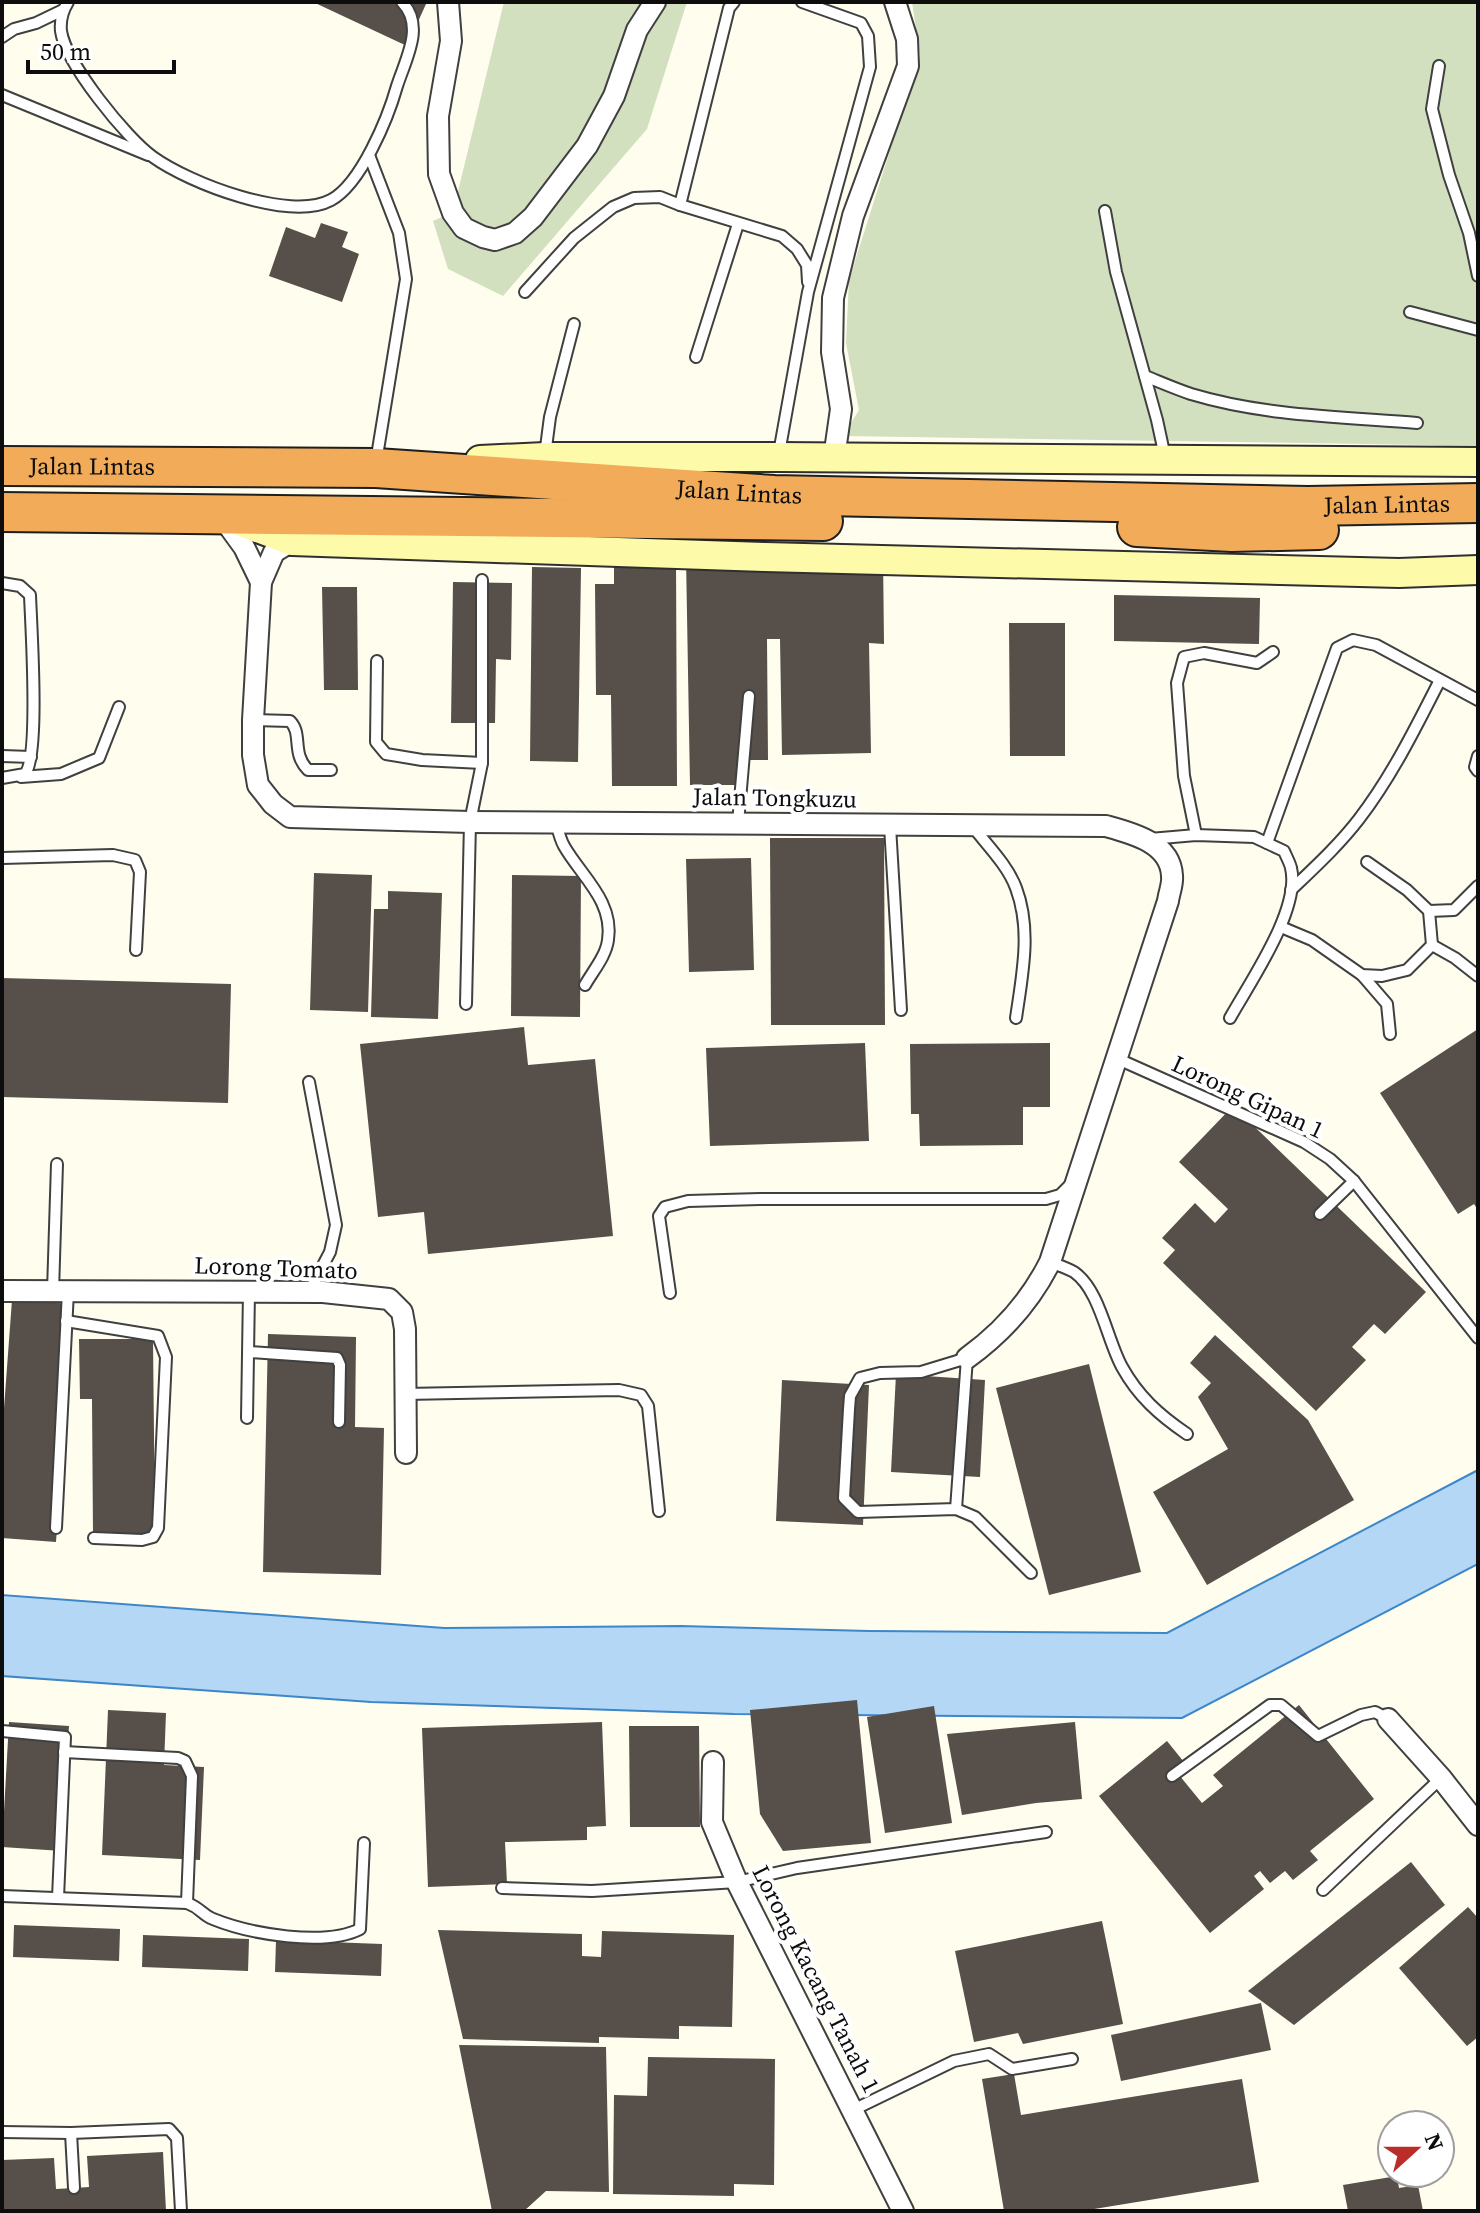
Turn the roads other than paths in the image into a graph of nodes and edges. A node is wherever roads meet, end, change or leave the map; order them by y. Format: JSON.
{"nodes":[{"id":1,"x":402,"y":2,"type":"edge"},
{"id":2,"x":448,"y":2,"type":"edge"},
{"id":3,"x":655,"y":2,"type":"edge"},
{"id":4,"x":734,"y":2,"type":"edge"},
{"id":5,"x":802,"y":2,"type":"edge"},
{"id":6,"x":895,"y":2,"type":"edge"},
{"id":7,"x":66,"y":6,"type":"edge"},
{"id":8,"x":2,"y":37,"type":"edge"},
{"id":9,"x":1439,"y":66,"type":"dead end"},
{"id":10,"x":2,"y":95,"type":"edge"},
{"id":11,"x":369,"y":155,"type":"junction"},
{"id":12,"x":153,"y":157,"type":"junction"},
{"id":13,"x":680,"y":205,"type":"junction"},
{"id":14,"x":1105,"y":211,"type":"dead end"},
{"id":15,"x":738,"y":224,"type":"junction"},
{"id":16,"x":1478,"y":276,"type":"edge"},
{"id":17,"x":525,"y":292,"type":"dead end"},
{"id":18,"x":808,"y":292,"type":"junction"},
{"id":19,"x":1410,"y":312,"type":"dead end"},
{"id":20,"x":574,"y":324,"type":"dead end"},
{"id":21,"x":1478,"y":330,"type":"edge"},
{"id":22,"x":696,"y":357,"type":"dead end"},
{"id":23,"x":1145,"y":376,"type":"junction"},
{"id":24,"x":1417,"y":423,"type":"dead end"},
{"id":25,"x":545,"y":457,"type":"junction"},
{"id":26,"x":778,"y":457,"type":"junction"},
{"id":27,"x":834,"y":458,"type":"junction"},
{"id":28,"x":1165,"y":459,"type":"junction"},
{"id":29,"x":1478,"y":462,"type":"edge"},
{"id":30,"x":2,"y":466,"type":"edge"},
{"id":31,"x":376,"y":468,"type":"junction"},
{"id":32,"x":1478,"y":503,"type":"edge"},
{"id":33,"x":2,"y":512,"type":"edge"},
{"id":34,"x":220,"y":514,"type":"junction"},
{"id":35,"x":1307,"y":518,"type":"junction"},
{"id":36,"x":1478,"y":529,"type":"edge"},
{"id":37,"x":292,"y":541,"type":"junction"},
{"id":38,"x":1478,"y":570,"type":"edge"},
{"id":39,"x":482,"y":580,"type":"dead end"},
{"id":40,"x":261,"y":582,"type":"junction"},
{"id":41,"x":2,"y":583,"type":"edge"},
{"id":42,"x":1273,"y":652,"type":"dead end"},
{"id":43,"x":377,"y":661,"type":"dead end"},
{"id":44,"x":1440,"y":680,"type":"junction"},
{"id":45,"x":749,"y":696,"type":"dead end"},
{"id":46,"x":1478,"y":700,"type":"edge"},
{"id":47,"x":119,"y":707,"type":"dead end"},
{"id":48,"x":253,"y":720,"type":"junction"},
{"id":49,"x":2,"y":756,"type":"edge"},
{"id":50,"x":1478,"y":756,"type":"edge"},
{"id":51,"x":31,"y":757,"type":"junction"},
{"id":52,"x":482,"y":763,"type":"junction"},
{"id":53,"x":331,"y":770,"type":"dead end"},
{"id":54,"x":1478,"y":771,"type":"edge"},
{"id":55,"x":6,"y":778,"type":"edge"},
{"id":56,"x":470,"y":822,"type":"junction"},
{"id":57,"x":556,"y":822,"type":"junction"},
{"id":58,"x":738,"y":823,"type":"junction"},
{"id":59,"x":890,"y":826,"type":"junction"},
{"id":60,"x":972,"y":826,"type":"junction"},
{"id":61,"x":1196,"y":835,"type":"junction"},
{"id":62,"x":1148,"y":839,"type":"junction"},
{"id":63,"x":1267,"y":843,"type":"junction"},
{"id":64,"x":2,"y":858,"type":"edge"},
{"id":65,"x":1367,"y":862,"type":"dead end"},
{"id":66,"x":1478,"y":886,"type":"edge"},
{"id":67,"x":1291,"y":890,"type":"junction"},
{"id":68,"x":1429,"y":911,"type":"junction"},
{"id":69,"x":1281,"y":927,"type":"junction"},
{"id":70,"x":1432,"y":945,"type":"junction"},
{"id":71,"x":136,"y":950,"type":"dead end"},
{"id":72,"x":1362,"y":975,"type":"junction"},
{"id":73,"x":1478,"y":976,"type":"edge"},
{"id":74,"x":585,"y":985,"type":"dead end"},
{"id":75,"x":466,"y":1004,"type":"dead end"},
{"id":76,"x":901,"y":1010,"type":"dead end"},
{"id":77,"x":1016,"y":1018,"type":"dead end"},
{"id":78,"x":1230,"y":1018,"type":"dead end"},
{"id":79,"x":1390,"y":1034,"type":"dead end"},
{"id":80,"x":1118,"y":1059,"type":"junction"},
{"id":81,"x":309,"y":1082,"type":"dead end"},
{"id":82,"x":57,"y":1164,"type":"dead end"},
{"id":83,"x":1079,"y":1174,"type":"junction"},
{"id":84,"x":1354,"y":1181,"type":"junction"},
{"id":85,"x":1320,"y":1214,"type":"dead end"},
{"id":86,"x":1050,"y":1262,"type":"junction"},
{"id":87,"x":2,"y":1291,"type":"edge"},
{"id":88,"x":60,"y":1291,"type":"junction"},
{"id":89,"x":249,"y":1291,"type":"junction"},
{"id":90,"x":309,"y":1292,"type":"junction"},
{"id":91,"x":670,"y":1293,"type":"dead end"},
{"id":92,"x":66,"y":1321,"type":"junction"},
{"id":93,"x":1478,"y":1338,"type":"edge"},
{"id":94,"x":250,"y":1352,"type":"junction"},
{"id":95,"x":967,"y":1358,"type":"junction"},
{"id":96,"x":405,"y":1394,"type":"junction"},
{"id":97,"x":247,"y":1418,"type":"dead end"},
{"id":98,"x":339,"y":1422,"type":"dead end"},
{"id":99,"x":1187,"y":1434,"type":"dead end"},
{"id":100,"x":406,"y":1453,"type":"dead end"},
{"id":101,"x":956,"y":1509,"type":"junction"},
{"id":102,"x":659,"y":1511,"type":"dead end"},
{"id":103,"x":56,"y":1528,"type":"dead end"},
{"id":104,"x":94,"y":1538,"type":"dead end"},
{"id":105,"x":1031,"y":1573,"type":"dead end"},
{"id":106,"x":1388,"y":1719,"type":"joint"},
{"id":107,"x":2,"y":1731,"type":"edge"},
{"id":108,"x":64,"y":1752,"type":"junction"},
{"id":109,"x":713,"y":1762,"type":"dead end"},
{"id":110,"x":1172,"y":1776,"type":"dead end"},
{"id":111,"x":1441,"y":1778,"type":"junction"},
{"id":112,"x":1478,"y":1825,"type":"edge"},
{"id":113,"x":1046,"y":1832,"type":"dead end"},
{"id":114,"x":364,"y":1843,"type":"dead end"},
{"id":115,"x":737,"y":1882,"type":"junction"},
{"id":116,"x":502,"y":1888,"type":"dead end"},
{"id":117,"x":1323,"y":1890,"type":"dead end"},
{"id":118,"x":2,"y":1896,"type":"edge"},
{"id":119,"x":58,"y":1898,"type":"junction"},
{"id":120,"x":187,"y":1903,"type":"junction"},
{"id":121,"x":1072,"y":2059,"type":"dead end"},
{"id":122,"x":853,"y":2110,"type":"junction"},
{"id":123,"x":2,"y":2132,"type":"edge"},
{"id":124,"x":71,"y":2133,"type":"junction"},
{"id":125,"x":74,"y":2188,"type":"dead end"},
{"id":126,"x":181,"y":2211,"type":"edge"},
{"id":127,"x":903,"y":2211,"type":"edge"}],
"edges":[{"from":1,"to":11,"type":"lane"},
{"from":2,"to":3,"type":"street"},
{"from":4,"to":13,"type":"lane"},
{"from":5,"to":18,"type":"lane"},
{"from":6,"to":27,"type":"street"},
{"from":7,"to":8,"type":"lane"},
{"from":7,"to":12,"type":"lane"},
{"from":9,"to":16,"type":"lane"},
{"from":10,"to":12,"type":"lane"},
{"from":11,"to":12,"type":"lane"},
{"from":11,"to":31,"type":"lane"},
{"from":13,"to":15,"type":"lane"},
{"from":13,"to":17,"type":"lane"},
{"from":14,"to":23,"type":"lane"},
{"from":15,"to":18,"type":"lane"},
{"from":15,"to":22,"type":"lane"},
{"from":18,"to":26,"type":"lane"},
{"from":19,"to":21,"type":"lane"},
{"from":20,"to":25,"type":"lane"},
{"from":23,"to":24,"type":"lane"},
{"from":23,"to":28,"type":"lane"},
{"from":25,"to":26,"type":"street"},
{"from":25,"to":31,"type":"street"},
{"from":26,"to":27,"type":"street"},
{"from":27,"to":28,"type":"street"},
{"from":28,"to":29,"type":"street"},
{"from":30,"to":31,"type":"highway","name":"Jalan Lintas"},
{"from":31,"to":35,"type":"highway","name":"Jalan Lintas"},
{"from":32,"to":35,"type":"highway","name":"Jalan Lintas"},
{"from":33,"to":34,"type":"highway","name":"Jalan Lintas"},
{"from":34,"to":35,"type":"highway","name":"Jalan Lintas"},
{"from":34,"to":37,"type":"street"},
{"from":34,"to":40,"type":"street","name":"Jalan Tongkuzu"},
{"from":35,"to":36,"type":"highway","name":"Jalan Lintas"},
{"from":37,"to":38,"type":"street"},
{"from":37,"to":40,"type":"street","name":"Jalan Tongkuzu"},
{"from":39,"to":52,"type":"lane"},
{"from":40,"to":48,"type":"street","name":"Jalan Tongkuzu"},
{"from":41,"to":51,"type":"lane"},
{"from":42,"to":61,"type":"lane"},
{"from":43,"to":52,"type":"lane"},
{"from":44,"to":46,"type":"lane"},
{"from":44,"to":63,"type":"lane"},
{"from":44,"to":67,"type":"lane"},
{"from":45,"to":58,"type":"lane"},
{"from":47,"to":55,"type":"lane"},
{"from":48,"to":53,"type":"lane"},
{"from":48,"to":56,"type":"street","name":"Jalan Tongkuzu"},
{"from":49,"to":51,"type":"lane"},
{"from":50,"to":54,"type":"lane"},
{"from":51,"to":55,"type":"lane"},
{"from":52,"to":56,"type":"lane"},
{"from":56,"to":57,"type":"street","name":"Jalan Tongkuzu"},
{"from":56,"to":75,"type":"lane"},
{"from":57,"to":58,"type":"street","name":"Jalan Tongkuzu"},
{"from":57,"to":74,"type":"lane"},
{"from":58,"to":59,"type":"street","name":"Jalan Tongkuzu"},
{"from":59,"to":60,"type":"street","name":"Jalan Tongkuzu"},
{"from":59,"to":76,"type":"lane"},
{"from":60,"to":62,"type":"street","name":"Jalan Tongkuzu"},
{"from":60,"to":77,"type":"lane"},
{"from":61,"to":62,"type":"lane"},
{"from":61,"to":63,"type":"lane"},
{"from":62,"to":80,"type":"street"},
{"from":63,"to":67,"type":"lane"},
{"from":64,"to":71,"type":"lane"},
{"from":65,"to":68,"type":"lane"},
{"from":66,"to":68,"type":"lane"},
{"from":67,"to":69,"type":"lane"},
{"from":68,"to":70,"type":"lane"},
{"from":69,"to":72,"type":"lane"},
{"from":69,"to":78,"type":"lane"},
{"from":70,"to":72,"type":"lane"},
{"from":70,"to":73,"type":"lane"},
{"from":72,"to":79,"type":"lane"},
{"from":80,"to":83,"type":"street"},
{"from":80,"to":84,"type":"lane","name":"Lorong Gipan 1"},
{"from":81,"to":90,"type":"lane"},
{"from":82,"to":88,"type":"lane"},
{"from":83,"to":86,"type":"street"},
{"from":83,"to":91,"type":"lane"},
{"from":84,"to":85,"type":"lane"},
{"from":84,"to":93,"type":"lane","name":"Lorong Gipan 1"},
{"from":86,"to":95,"type":"street"},
{"from":86,"to":99,"type":"lane"},
{"from":87,"to":88,"type":"street","name":"Lorong Tomato"},
{"from":88,"to":89,"type":"street","name":"Lorong Tomato"},
{"from":88,"to":92,"type":"lane"},
{"from":89,"to":90,"type":"street","name":"Lorong Tomato"},
{"from":89,"to":94,"type":"lane"},
{"from":90,"to":96,"type":"street","name":"Lorong Tomato"},
{"from":92,"to":103,"type":"lane"},
{"from":92,"to":104,"type":"lane"},
{"from":94,"to":97,"type":"lane"},
{"from":94,"to":98,"type":"lane"},
{"from":95,"to":101,"type":"lane"},
{"from":95,"to":101,"type":"lane"},
{"from":96,"to":100,"type":"street","name":"Lorong Tomato"},
{"from":96,"to":102,"type":"lane"},
{"from":101,"to":105,"type":"lane"},
{"from":106,"to":110,"type":"lane"},
{"from":106,"to":111,"type":"street"},
{"from":107,"to":108,"type":"lane"},
{"from":108,"to":119,"type":"lane"},
{"from":108,"to":120,"type":"lane"},
{"from":109,"to":115,"type":"street","name":"Lorong Kacang Tanah 1"},
{"from":111,"to":112,"type":"street"},
{"from":111,"to":117,"type":"lane"},
{"from":113,"to":115,"type":"lane"},
{"from":114,"to":120,"type":"lane"},
{"from":115,"to":116,"type":"lane"},
{"from":115,"to":122,"type":"street","name":"Lorong Kacang Tanah 1"},
{"from":118,"to":119,"type":"lane"},
{"from":119,"to":120,"type":"lane"},
{"from":121,"to":122,"type":"lane"},
{"from":122,"to":127,"type":"street","name":"Lorong Kacang Tanah 1"},
{"from":123,"to":124,"type":"lane"},
{"from":124,"to":125,"type":"lane"},
{"from":124,"to":126,"type":"lane"}]}
